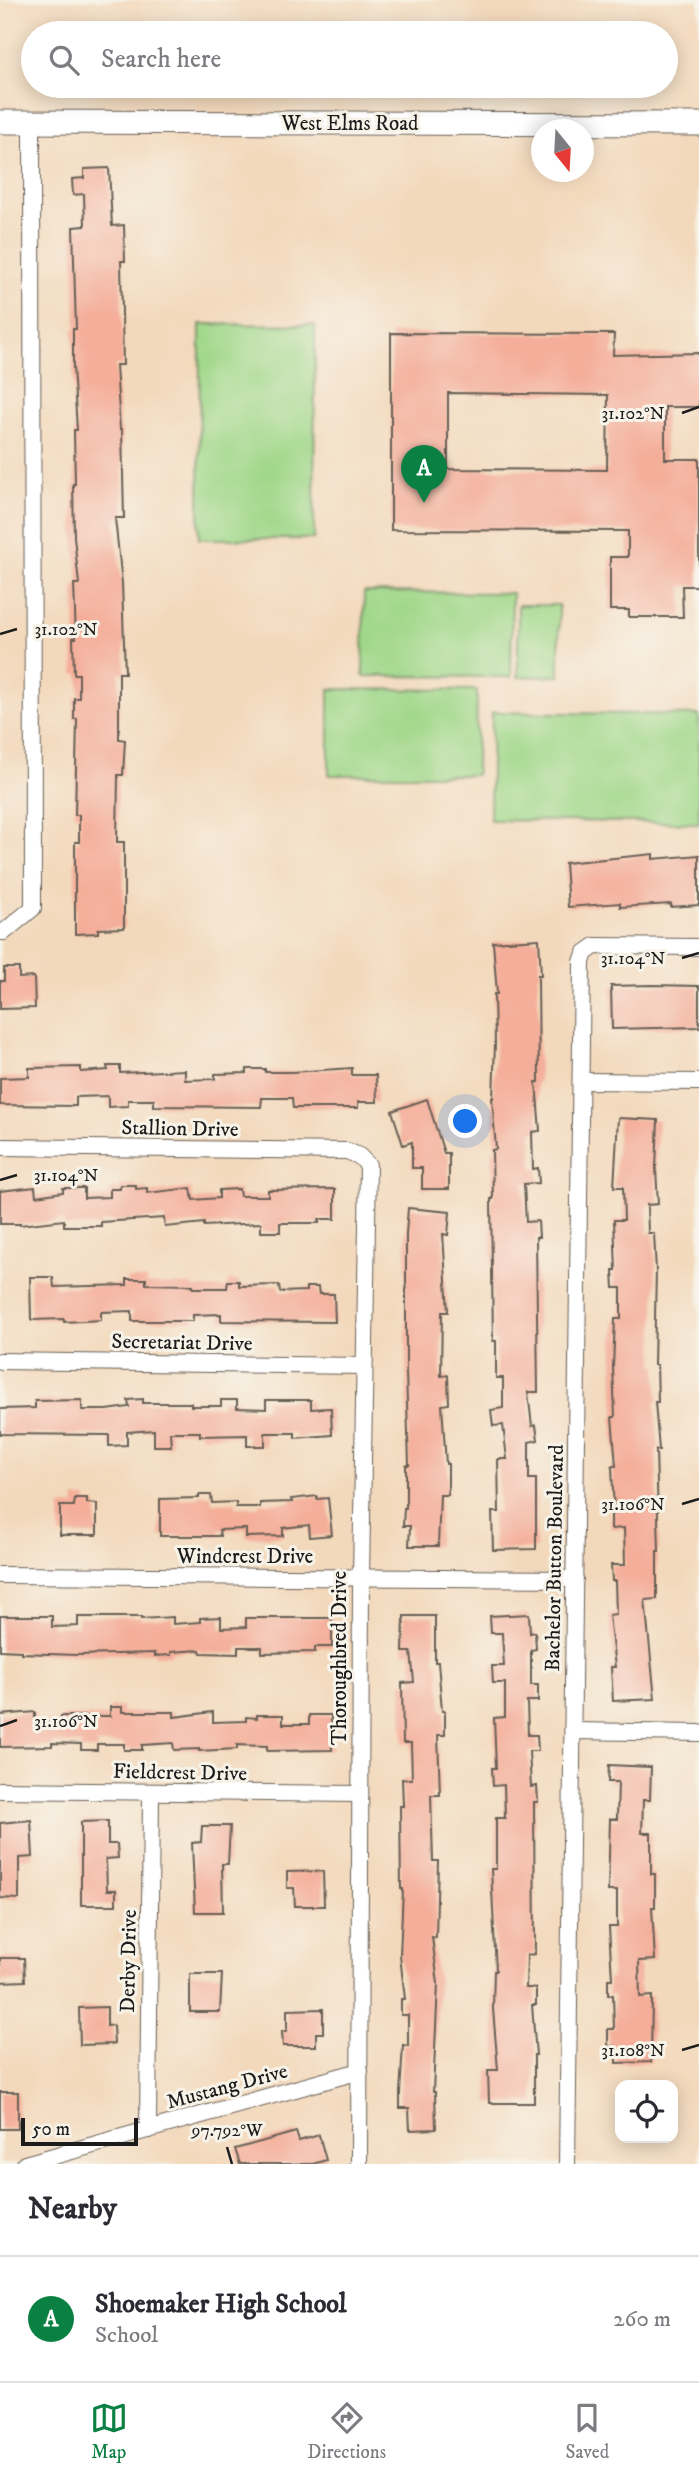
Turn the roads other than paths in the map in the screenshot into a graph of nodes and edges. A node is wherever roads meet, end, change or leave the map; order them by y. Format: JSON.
{"nodes":[{"id":1,"x":0,"y":122,"type":"edge"},
{"id":2,"x":32,"y":122,"type":"junction"},
{"id":3,"x":699,"y":124,"type":"edge"},
{"id":4,"x":0,"y":932,"type":"edge"},
{"id":5,"x":699,"y":947,"type":"edge"},
{"id":6,"x":582,"y":1081,"type":"junction"},
{"id":7,"x":699,"y":1082,"type":"edge"},
{"id":8,"x":0,"y":1147,"type":"edge"},
{"id":9,"x":359,"y":1156,"type":"joint"},
{"id":10,"x":0,"y":1361,"type":"edge"},
{"id":11,"x":364,"y":1366,"type":"junction"},
{"id":12,"x":0,"y":1576,"type":"edge"},
{"id":13,"x":360,"y":1578,"type":"junction"},
{"id":14,"x":575,"y":1579,"type":"junction"},
{"id":15,"x":573,"y":1731,"type":"junction"},
{"id":16,"x":699,"y":1733,"type":"edge"},
{"id":17,"x":0,"y":1790,"type":"edge"},
{"id":18,"x":151,"y":1793,"type":"junction"},
{"id":19,"x":359,"y":1794,"type":"junction"},
{"id":20,"x":359,"y":2071,"type":"junction"},
{"id":21,"x":148,"y":2130,"type":"junction"},
{"id":22,"x":24,"y":2164,"type":"edge"},
{"id":23,"x":359,"y":2164,"type":"edge"},
{"id":24,"x":567,"y":2164,"type":"edge"}],
"edges":[{"from":1,"to":2,"type":"main road","name":"West Elms Road"},
{"from":2,"to":3,"type":"main road","name":"West Elms Road"},
{"from":2,"to":4,"type":"street"},
{"from":5,"to":6,"type":"street","name":"Bachelor Button Boulevard"},
{"from":6,"to":7,"type":"street"},
{"from":6,"to":14,"type":"street","name":"Bachelor Button Boulevard"},
{"from":8,"to":9,"type":"street","name":"Stallion Drive"},
{"from":9,"to":11,"type":"street","name":"Thoroughbred Drive"},
{"from":10,"to":11,"type":"street","name":"Secretariat Drive"},
{"from":11,"to":13,"type":"street","name":"Thoroughbred Drive"},
{"from":12,"to":13,"type":"street","name":"Windcrest Drive"},
{"from":13,"to":14,"type":"street","name":"Windcrest Drive"},
{"from":13,"to":19,"type":"street","name":"Thoroughbred Drive"},
{"from":14,"to":15,"type":"street","name":"Bachelor Button Boulevard"},
{"from":15,"to":16,"type":"street"},
{"from":15,"to":24,"type":"street","name":"Bachelor Button Boulevard"},
{"from":17,"to":18,"type":"street","name":"Fieldcrest Drive"},
{"from":18,"to":19,"type":"street","name":"Fieldcrest Drive"},
{"from":18,"to":21,"type":"street","name":"Derby Drive"},
{"from":19,"to":20,"type":"street","name":"Thoroughbred Drive"},
{"from":20,"to":21,"type":"street","name":"Mustang Drive"},
{"from":20,"to":23,"type":"street","name":"Thoroughbred Drive"},
{"from":21,"to":22,"type":"street","name":"Mustang Drive"}]}
